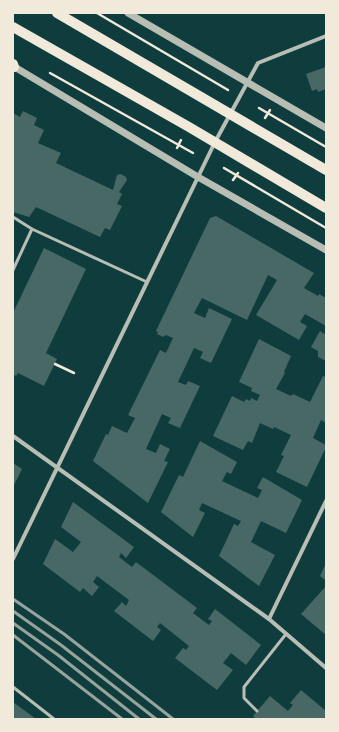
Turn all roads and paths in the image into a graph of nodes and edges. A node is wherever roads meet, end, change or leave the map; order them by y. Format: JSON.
{"nodes":[{"id":1,"x":57,"y":13,"type":"edge"},
{"id":2,"x":97,"y":13,"type":"edge"},
{"id":3,"x":128,"y":13,"type":"edge"},
{"id":4,"x":13,"y":27,"type":"edge"},
{"id":5,"x":326,"y":36,"type":"edge"},
{"id":6,"x":13,"y":65,"type":"edge"},
{"id":7,"x":49,"y":72,"type":"dead end"},
{"id":8,"x":218,"y":80,"type":"dead end"},
{"id":9,"x":247,"y":81,"type":"junction"},
{"id":10,"x":216,"y":83,"type":"junction"},
{"id":11,"x":213,"y":87,"type":"dead end"},
{"id":12,"x":228,"y":90,"type":"dead end"},
{"id":13,"x":259,"y":108,"type":"dead end"},
{"id":14,"x":269,"y":112,"type":"junction"},
{"id":15,"x":229,"y":115,"type":"junction"},
{"id":16,"x":265,"y":118,"type":"dead end"},
{"id":17,"x":326,"y":128,"type":"edge"},
{"id":18,"x":181,"y":140,"type":"dead end"},
{"id":19,"x":215,"y":142,"type":"junction"},
{"id":20,"x":179,"y":144,"type":"junction"},
{"id":21,"x":326,"y":147,"type":"edge"},
{"id":22,"x":177,"y":148,"type":"dead end"},
{"id":23,"x":193,"y":153,"type":"dead end"},
{"id":24,"x":224,"y":168,"type":"dead end"},
{"id":25,"x":326,"y":170,"type":"edge"},
{"id":26,"x":237,"y":174,"type":"junction"},
{"id":27,"x":198,"y":177,"type":"junction"},
{"id":28,"x":233,"y":180,"type":"dead end"},
{"id":29,"x":326,"y":208,"type":"edge"},
{"id":30,"x":13,"y":217,"type":"edge"},
{"id":31,"x":326,"y":228,"type":"edge"},
{"id":32,"x":32,"y":229,"type":"junction"},
{"id":33,"x":326,"y":250,"type":"edge"},
{"id":34,"x":13,"y":270,"type":"edge"},
{"id":35,"x":147,"y":282,"type":"junction"},
{"id":36,"x":55,"y":364,"type":"dead end"},
{"id":37,"x":74,"y":373,"type":"dead end"},
{"id":38,"x":13,"y":436,"type":"edge"},
{"id":39,"x":57,"y":466,"type":"junction"},
{"id":40,"x":326,"y":501,"type":"edge"},
{"id":41,"x":13,"y":559,"type":"edge"},
{"id":42,"x":269,"y":619,"type":"junction"},
{"id":43,"x":286,"y":634,"type":"junction"},
{"id":44,"x":326,"y":668,"type":"edge"},
{"id":45,"x":13,"y":687,"type":"edge"},
{"id":46,"x":257,"y":711,"type":"dead end"},
{"id":47,"x":54,"y":719,"type":"edge"}],
"edges":[{"from":1,"to":15,"type":"main road"},
{"from":2,"to":10,"type":"path"},
{"from":3,"to":9,"type":"street"},
{"from":4,"to":19,"type":"main road"},
{"from":5,"to":9,"type":"street"},
{"from":6,"to":27,"type":"street"},
{"from":7,"to":20,"type":"path"},
{"from":8,"to":10,"type":"path"},
{"from":9,"to":15,"type":"street"},
{"from":9,"to":17,"type":"street"},
{"from":10,"to":11,"type":"path"},
{"from":10,"to":12,"type":"path"},
{"from":13,"to":14,"type":"path"},
{"from":14,"to":16,"type":"path"},
{"from":14,"to":21,"type":"path"},
{"from":15,"to":19,"type":"street"},
{"from":15,"to":25,"type":"main road"},
{"from":18,"to":20,"type":"path"},
{"from":19,"to":27,"type":"street"},
{"from":19,"to":29,"type":"main road"},
{"from":20,"to":22,"type":"path"},
{"from":20,"to":23,"type":"path"},
{"from":24,"to":26,"type":"path"},
{"from":26,"to":28,"type":"path"},
{"from":26,"to":31,"type":"path"},
{"from":27,"to":33,"type":"street"},
{"from":27,"to":35,"type":"street"},
{"from":30,"to":32,"type":"lane"},
{"from":32,"to":34,"type":"lane"},
{"from":32,"to":35,"type":"lane"},
{"from":35,"to":39,"type":"street"},
{"from":36,"to":37,"type":"path"},
{"from":38,"to":39,"type":"street"},
{"from":39,"to":41,"type":"street"},
{"from":39,"to":42,"type":"street"},
{"from":40,"to":42,"type":"street"},
{"from":42,"to":43,"type":"street"},
{"from":43,"to":44,"type":"street"},
{"from":43,"to":46,"type":"lane"},
{"from":45,"to":47,"type":"lane"}]}
